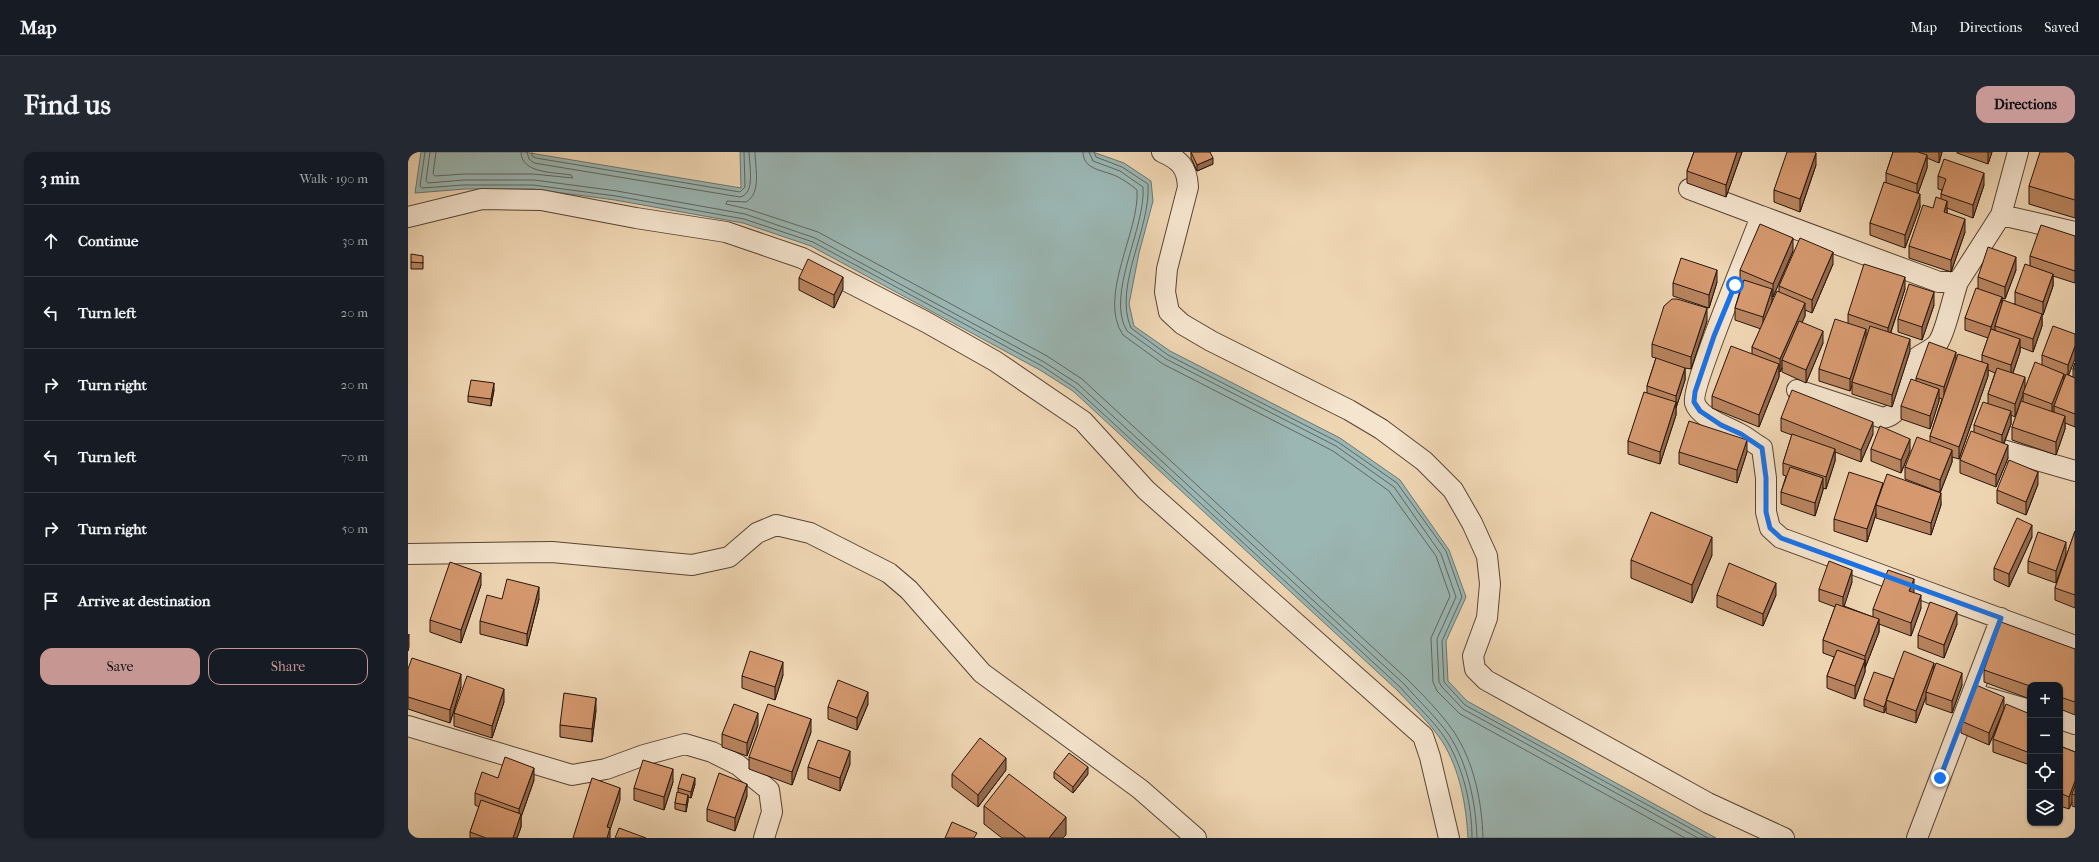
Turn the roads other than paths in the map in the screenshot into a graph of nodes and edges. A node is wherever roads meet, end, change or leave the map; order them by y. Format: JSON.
{"nodes":[{"id":1,"x":1162,"y":152,"type":"edge"},
{"id":2,"x":2018,"y":152,"type":"edge"},
{"id":3,"x":1689,"y":189,"type":"dead end"},
{"id":4,"x":2001,"y":215,"type":"junction"},
{"id":5,"x":1761,"y":216,"type":"junction"},
{"id":6,"x":408,"y":217,"type":"edge"},
{"id":7,"x":2075,"y":232,"type":"edge"},
{"id":8,"x":1958,"y":282,"type":"junction"},
{"id":9,"x":1797,"y":390,"type":"edge"},
{"id":10,"x":1996,"y":448,"type":"edge"},
{"id":11,"x":2075,"y":470,"type":"edge"},
{"id":12,"x":408,"y":554,"type":"edge"},
{"id":13,"x":2001,"y":618,"type":"junction"},
{"id":14,"x":2075,"y":646,"type":"edge"},
{"id":15,"x":1972,"y":693,"type":"junction"},
{"id":16,"x":2027,"y":709,"type":"edge"},
{"id":17,"x":2063,"y":720,"type":"edge"},
{"id":18,"x":2075,"y":724,"type":"edge"},
{"id":19,"x":408,"y":726,"type":"edge"},
{"id":20,"x":764,"y":838,"type":"edge"},
{"id":21,"x":1196,"y":838,"type":"edge"},
{"id":22,"x":1449,"y":838,"type":"edge"},
{"id":23,"x":1784,"y":838,"type":"edge"},
{"id":24,"x":1917,"y":838,"type":"edge"}],
"edges":[{"from":1,"to":23,"type":"street"},
{"from":2,"to":4,"type":"street"},
{"from":3,"to":5,"type":"street"},
{"from":4,"to":7,"type":"street"},
{"from":4,"to":8,"type":"street"},
{"from":5,"to":8,"type":"street"},
{"from":5,"to":13,"type":"street"},
{"from":6,"to":22,"type":"street"},
{"from":8,"to":9,"type":"street"},
{"from":10,"to":11,"type":"street"},
{"from":12,"to":21,"type":"street"},
{"from":13,"to":14,"type":"street"},
{"from":13,"to":15,"type":"street"},
{"from":15,"to":16,"type":"street"},
{"from":15,"to":24,"type":"street"},
{"from":17,"to":18,"type":"street"},
{"from":19,"to":20,"type":"street"}]}
